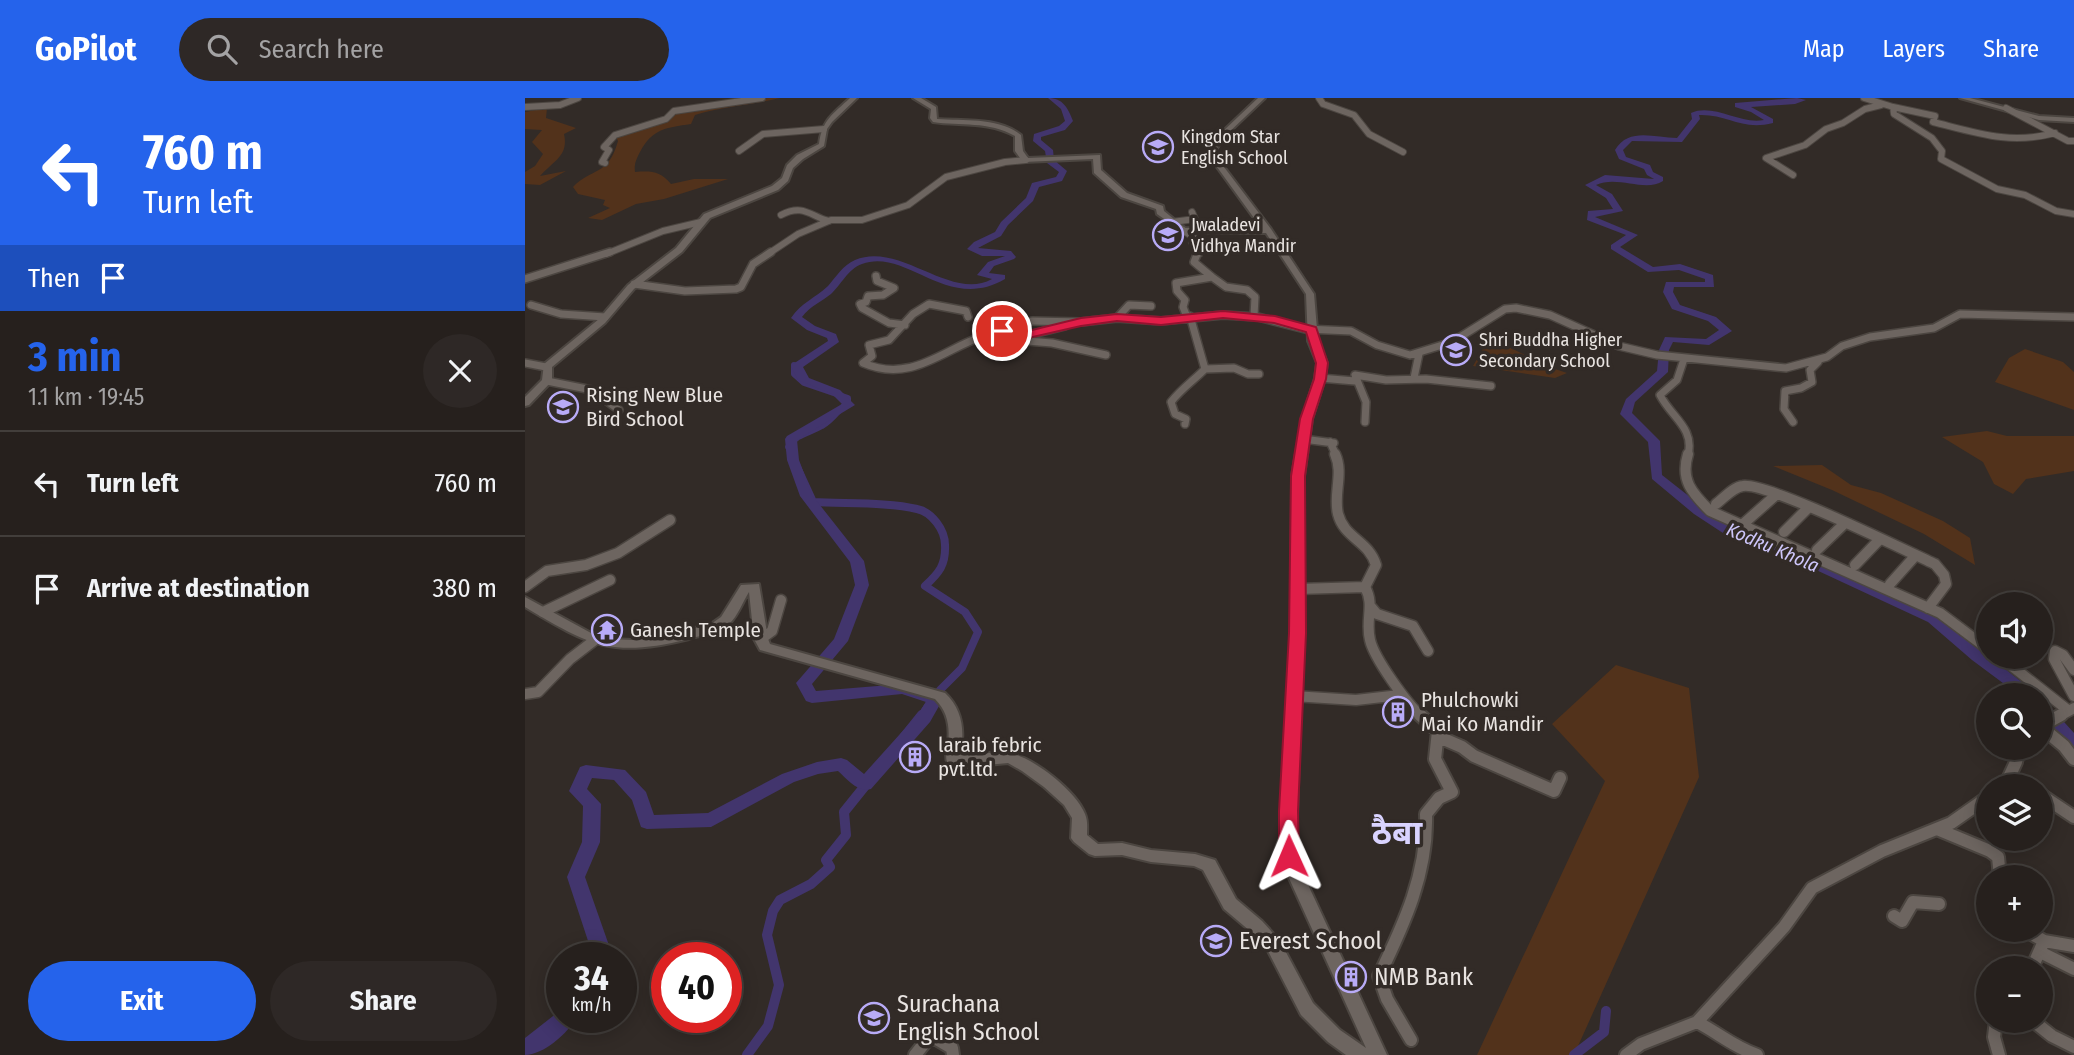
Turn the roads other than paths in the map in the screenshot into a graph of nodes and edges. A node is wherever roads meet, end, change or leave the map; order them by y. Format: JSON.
{"nodes":[{"id":1,"x":578,"y":98,"type":"edge"},
{"id":2,"x":762,"y":98,"type":"edge"},
{"id":3,"x":854,"y":98,"type":"edge"},
{"id":4,"x":916,"y":98,"type":"edge"},
{"id":5,"x":1262,"y":98,"type":"edge"},
{"id":6,"x":1319,"y":98,"type":"edge"},
{"id":7,"x":1864,"y":98,"type":"edge"},
{"id":8,"x":1963,"y":98,"type":"edge"},
{"id":9,"x":1881,"y":105,"type":"junction"},
{"id":10,"x":525,"y":107,"type":"edge"},
{"id":11,"x":1893,"y":107,"type":"junction"},
{"id":12,"x":2005,"y":108,"type":"junction"},
{"id":13,"x":2074,"y":120,"type":"edge"},
{"id":14,"x":824,"y":130,"type":"junction"},
{"id":15,"x":2055,"y":133,"type":"junction"},
{"id":16,"x":745,"y":134,"type":"dead end"},
{"id":17,"x":761,"y":135,"type":"junction"},
{"id":18,"x":2071,"y":141,"type":"edge"},
{"id":19,"x":2074,"y":148,"type":"edge"},
{"id":20,"x":739,"y":151,"type":"dead end"},
{"id":21,"x":1403,"y":152,"type":"dead end"},
{"id":22,"x":1029,"y":160,"type":"junction"},
{"id":23,"x":605,"y":163,"type":"dead end"},
{"id":24,"x":1793,"y":175,"type":"dead end"},
{"id":25,"x":1192,"y":212,"type":"dead end"},
{"id":26,"x":2074,"y":214,"type":"edge"},
{"id":27,"x":782,"y":215,"type":"dead end"},
{"id":28,"x":829,"y":221,"type":"junction"},
{"id":29,"x":701,"y":222,"type":"junction"},
{"id":30,"x":1172,"y":222,"type":"junction"},
{"id":31,"x":1183,"y":230,"type":"junction"},
{"id":32,"x":1268,"y":231,"type":"junction"},
{"id":33,"x":876,"y":276,"type":"dead end"},
{"id":34,"x":1212,"y":277,"type":"junction"},
{"id":35,"x":525,"y":279,"type":"edge"},
{"id":36,"x":634,"y":284,"type":"junction"},
{"id":37,"x":531,"y":305,"type":"dead end"},
{"id":38,"x":1151,"y":306,"type":"dead end"},
{"id":39,"x":1189,"y":316,"type":"junction"},
{"id":40,"x":605,"y":317,"type":"junction"},
{"id":41,"x":968,"y":317,"type":"dead end"},
{"id":42,"x":1258,"y":317,"type":"junction"},
{"id":43,"x":2074,"y":317,"type":"edge"},
{"id":44,"x":1117,"y":318,"type":"junction"},
{"id":45,"x":1033,"y":321,"type":"dead end"},
{"id":46,"x":1081,"y":322,"type":"junction"},
{"id":47,"x":905,"y":326,"type":"junction"},
{"id":48,"x":1312,"y":330,"type":"junction"},
{"id":49,"x":1024,"y":335,"type":"junction"},
{"id":50,"x":1419,"y":354,"type":"junction"},
{"id":51,"x":1106,"y":355,"type":"dead end"},
{"id":52,"x":1684,"y":359,"type":"junction"},
{"id":53,"x":1820,"y":359,"type":"junction"},
{"id":54,"x":525,"y":363,"type":"edge"},
{"id":55,"x":1202,"y":364,"type":"junction"},
{"id":56,"x":546,"y":367,"type":"junction"},
{"id":57,"x":1259,"y":374,"type":"dead end"},
{"id":58,"x":1414,"y":378,"type":"junction"},
{"id":59,"x":1320,"y":379,"type":"junction"},
{"id":60,"x":547,"y":381,"type":"junction"},
{"id":61,"x":1355,"y":381,"type":"junction"},
{"id":62,"x":1491,"y":386,"type":"dead end"},
{"id":63,"x":525,"y":403,"type":"edge"},
{"id":64,"x":619,"y":410,"type":"dead end"},
{"id":65,"x":1365,"y":422,"type":"dead end"},
{"id":66,"x":1793,"y":422,"type":"dead end"},
{"id":67,"x":1185,"y":424,"type":"dead end"},
{"id":68,"x":1303,"y":439,"type":"junction"},
{"id":69,"x":1777,"y":494,"type":"junction"},
{"id":70,"x":1716,"y":504,"type":"dead end"},
{"id":71,"x":1809,"y":507,"type":"junction"},
{"id":72,"x":670,"y":520,"type":"dead end"},
{"id":73,"x":1845,"y":523,"type":"junction"},
{"id":74,"x":1742,"y":525,"type":"junction"},
{"id":75,"x":1784,"y":532,"type":"dead end"},
{"id":76,"x":1880,"y":539,"type":"junction"},
{"id":77,"x":1817,"y":551,"type":"dead end"},
{"id":78,"x":1916,"y":555,"type":"junction"},
{"id":79,"x":1855,"y":565,"type":"dead end"},
{"id":80,"x":610,"y":580,"type":"dead end"},
{"id":81,"x":1890,"y":584,"type":"dead end"},
{"id":82,"x":525,"y":587,"type":"edge"},
{"id":83,"x":1364,"y":587,"type":"junction"},
{"id":84,"x":1299,"y":589,"type":"junction"},
{"id":85,"x":781,"y":600,"type":"dead end"},
{"id":86,"x":525,"y":601,"type":"edge"},
{"id":87,"x":1371,"y":607,"type":"junction"},
{"id":88,"x":1928,"y":608,"type":"junction"},
{"id":89,"x":543,"y":611,"type":"junction"},
{"id":90,"x":596,"y":639,"type":"junction"},
{"id":91,"x":761,"y":639,"type":"junction"},
{"id":92,"x":1976,"y":641,"type":"edge"},
{"id":93,"x":1428,"y":651,"type":"dead end"},
{"id":94,"x":2015,"y":669,"type":"edge"},
{"id":95,"x":2074,"y":670,"type":"edge"},
{"id":96,"x":525,"y":694,"type":"edge"},
{"id":97,"x":1400,"y":695,"type":"junction"},
{"id":98,"x":1293,"y":696,"type":"junction"},
{"id":99,"x":2074,"y":696,"type":"edge"},
{"id":100,"x":2068,"y":711,"type":"edge"},
{"id":101,"x":2053,"y":736,"type":"edge"},
{"id":102,"x":1440,"y":737,"type":"junction"},
{"id":103,"x":2074,"y":759,"type":"edge"},
{"id":104,"x":1560,"y":778,"type":"dead end"},
{"id":105,"x":1976,"y":803,"type":"edge"},
{"id":106,"x":2053,"y":803,"type":"edge"},
{"id":107,"x":2074,"y":817,"type":"edge"},
{"id":108,"x":1937,"y":829,"type":"junction"},
{"id":109,"x":1999,"y":865,"type":"edge"},
{"id":110,"x":1939,"y":904,"type":"dead end"},
{"id":111,"x":1895,"y":916,"type":"dead end"},
{"id":112,"x":2038,"y":942,"type":"edge"},
{"id":113,"x":2042,"y":946,"type":"junction"},
{"id":114,"x":2074,"y":946,"type":"edge"},
{"id":115,"x":2037,"y":956,"type":"edge"},
{"id":116,"x":2074,"y":969,"type":"edge"},
{"id":117,"x":1697,"y":1022,"type":"junction"},
{"id":118,"x":1994,"y":1033,"type":"edge"},
{"id":119,"x":2048,"y":1033,"type":"edge"},
{"id":120,"x":1411,"y":1040,"type":"dead end"},
{"id":121,"x":2074,"y":1047,"type":"edge"},
{"id":122,"x":1631,"y":1053,"type":"edge"},
{"id":123,"x":915,"y":1055,"type":"edge"},
{"id":124,"x":953,"y":1055,"type":"edge"},
{"id":125,"x":1361,"y":1055,"type":"edge"},
{"id":126,"x":1378,"y":1055,"type":"edge"},
{"id":127,"x":1757,"y":1055,"type":"edge"},
{"id":128,"x":2000,"y":1055,"type":"edge"}],
"edges":[{"from":1,"to":10,"type":"street"},
{"from":2,"to":23,"type":"street"},
{"from":3,"to":14,"type":"street"},
{"from":4,"to":22,"type":"street"},
{"from":5,"to":32,"type":"street"},
{"from":6,"to":21,"type":"street"},
{"from":7,"to":9,"type":"street"},
{"from":8,"to":12,"type":"street"},
{"from":9,"to":11,"type":"street"},
{"from":9,"to":24,"type":"street"},
{"from":11,"to":15,"type":"street"},
{"from":11,"to":26,"type":"street"},
{"from":12,"to":13,"type":"street"},
{"from":12,"to":15,"type":"street"},
{"from":14,"to":17,"type":"street"},
{"from":14,"to":29,"type":"street"},
{"from":15,"to":18,"type":"street"},
{"from":16,"to":17,"type":"street"},
{"from":17,"to":20,"type":"street"},
{"from":18,"to":19,"type":"street"},
{"from":22,"to":28,"type":"street"},
{"from":22,"to":30,"type":"street"},
{"from":25,"to":30,"type":"street"},
{"from":27,"to":28,"type":"street"},
{"from":28,"to":36,"type":"street"},
{"from":29,"to":35,"type":"street"},
{"from":29,"to":36,"type":"street"},
{"from":30,"to":31,"type":"street"},
{"from":31,"to":32,"type":"street"},
{"from":31,"to":34,"type":"street"},
{"from":32,"to":48,"type":"street"},
{"from":33,"to":47,"type":"street"},
{"from":34,"to":39,"type":"street"},
{"from":34,"to":42,"type":"street"},
{"from":36,"to":40,"type":"street"},
{"from":37,"to":40,"type":"street"},
{"from":38,"to":44,"type":"street"},
{"from":39,"to":42,"type":"street"},
{"from":39,"to":44,"type":"street"},
{"from":39,"to":55,"type":"street"},
{"from":40,"to":56,"type":"street"},
{"from":41,"to":47,"type":"street"},
{"from":42,"to":48,"type":"street"},
{"from":43,"to":53,"type":"street"},
{"from":44,"to":46,"type":"street"},
{"from":45,"to":46,"type":"street"},
{"from":46,"to":49,"type":"street"},
{"from":47,"to":49,"type":"street"},
{"from":48,"to":50,"type":"street"},
{"from":48,"to":59,"type":"street"},
{"from":49,"to":51,"type":"street"},
{"from":50,"to":52,"type":"street"},
{"from":50,"to":58,"type":"street"},
{"from":52,"to":53,"type":"street"},
{"from":52,"to":74,"type":"street"},
{"from":53,"to":66,"type":"street"},
{"from":54,"to":56,"type":"street"},
{"from":55,"to":57,"type":"street"},
{"from":55,"to":67,"type":"street"},
{"from":56,"to":60,"type":"street"},
{"from":58,"to":61,"type":"street"},
{"from":58,"to":62,"type":"street"},
{"from":59,"to":61,"type":"street"},
{"from":59,"to":68,"type":"street"},
{"from":60,"to":63,"type":"street"},
{"from":60,"to":64,"type":"street"},
{"from":61,"to":65,"type":"street"},
{"from":68,"to":83,"type":"street"},
{"from":68,"to":84,"type":"street"},
{"from":69,"to":70,"type":"street"},
{"from":69,"to":71,"type":"street"},
{"from":69,"to":74,"type":"street"},
{"from":71,"to":73,"type":"street"},
{"from":71,"to":75,"type":"street"},
{"from":72,"to":82,"type":"street"},
{"from":73,"to":76,"type":"street"},
{"from":73,"to":77,"type":"street"},
{"from":74,"to":88,"type":"street"},
{"from":76,"to":78,"type":"street"},
{"from":76,"to":79,"type":"street"},
{"from":78,"to":81,"type":"street"},
{"from":78,"to":88,"type":"street"},
{"from":80,"to":89,"type":"street"},
{"from":83,"to":84,"type":"street"},
{"from":83,"to":87,"type":"street"},
{"from":84,"to":98,"type":"street"},
{"from":85,"to":91,"type":"street"},
{"from":86,"to":89,"type":"street"},
{"from":87,"to":93,"type":"street"},
{"from":87,"to":97,"type":"street"},
{"from":88,"to":92,"type":"street"},
{"from":89,"to":90,"type":"street"},
{"from":90,"to":91,"type":"street"},
{"from":90,"to":96,"type":"street"},
{"from":91,"to":125,"type":"street"},
{"from":94,"to":100,"type":"street"},
{"from":95,"to":99,"type":"street"},
{"from":97,"to":98,"type":"street"},
{"from":97,"to":102,"type":"street"},
{"from":98,"to":126,"type":"street"},
{"from":101,"to":103,"type":"street"},
{"from":102,"to":104,"type":"street"},
{"from":102,"to":120,"type":"street"},
{"from":105,"to":108,"type":"street"},
{"from":106,"to":107,"type":"street"},
{"from":108,"to":109,"type":"street"},
{"from":108,"to":117,"type":"street"},
{"from":110,"to":111,"type":"street"},
{"from":112,"to":113,"type":"street"},
{"from":113,"to":114,"type":"street"},
{"from":113,"to":115,"type":"street"},
{"from":113,"to":116,"type":"street"},
{"from":117,"to":122,"type":"street"},
{"from":117,"to":127,"type":"street"},
{"from":118,"to":128,"type":"street"},
{"from":119,"to":121,"type":"street"},
{"from":123,"to":124,"type":"street"}]}
